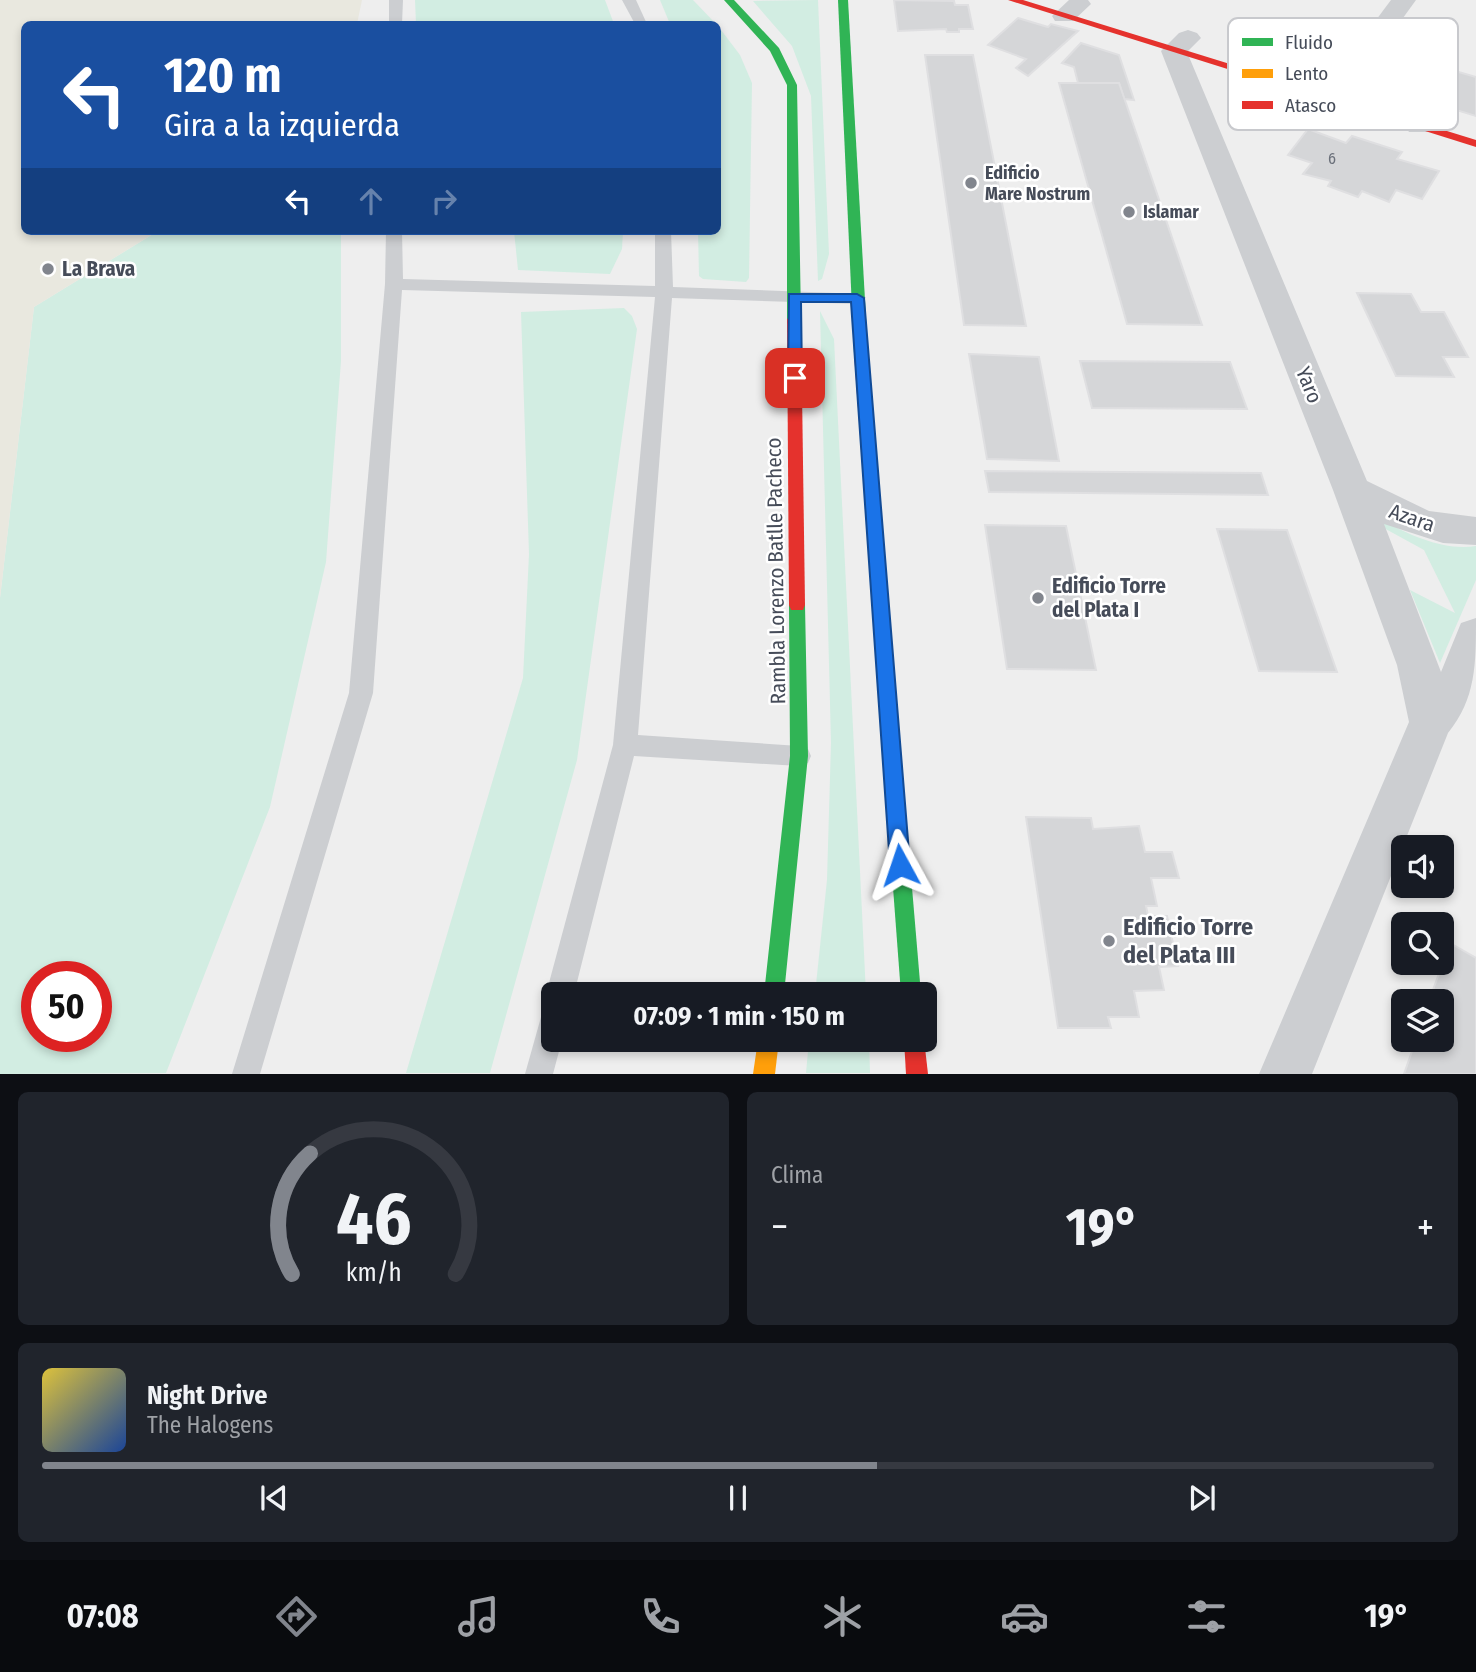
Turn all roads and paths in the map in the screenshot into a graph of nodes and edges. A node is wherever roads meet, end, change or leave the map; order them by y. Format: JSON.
{"nodes":[{"id":1,"x":396,"y":0,"type":"edge"},
{"id":2,"x":628,"y":0,"type":"edge"},
{"id":3,"x":729,"y":0,"type":"edge"},
{"id":4,"x":843,"y":0,"type":"edge"},
{"id":5,"x":1013,"y":0,"type":"edge"},
{"id":6,"x":1404,"y":0,"type":"edge"},
{"id":7,"x":1069,"y":7,"type":"edge"},
{"id":8,"x":1391,"y":18,"type":"edge"},
{"id":9,"x":396,"y":21,"type":"edge"},
{"id":10,"x":639,"y":21,"type":"edge"},
{"id":11,"x":1181,"y":45,"type":"junction"},
{"id":12,"x":1228,"y":59,"type":"edge"},
{"id":13,"x":1452,"y":130,"type":"edge"},
{"id":14,"x":1476,"y":144,"type":"edge"},
{"id":15,"x":394,"y":235,"type":"edge"},
{"id":16,"x":663,"y":235,"type":"edge"},
{"id":17,"x":394,"y":284,"type":"junction"},
{"id":18,"x":664,"y":292,"type":"junction"},
{"id":19,"x":794,"y":297,"type":"junction"},
{"id":20,"x":857,"y":298,"type":"junction"},
{"id":21,"x":1352,"y":490,"type":"junction"},
{"id":22,"x":1476,"y":531,"type":"edge"},
{"id":23,"x":1476,"y":635,"type":"edge"},
{"id":24,"x":1431,"y":722,"type":"junction"},
{"id":25,"x":625,"y":745,"type":"junction"},
{"id":26,"x":799,"y":756,"type":"junction"},
{"id":27,"x":563,"y":982,"type":"edge"},
{"id":28,"x":775,"y":982,"type":"edge"},
{"id":29,"x":910,"y":982,"type":"edge"},
{"id":30,"x":545,"y":1052,"type":"edge"},
{"id":31,"x":767,"y":1052,"type":"edge"},
{"id":32,"x":915,"y":1052,"type":"edge"},
{"id":33,"x":246,"y":1073,"type":"edge"},
{"id":34,"x":539,"y":1073,"type":"edge"},
{"id":35,"x":764,"y":1073,"type":"edge"},
{"id":36,"x":917,"y":1073,"type":"edge"},
{"id":37,"x":1285,"y":1073,"type":"edge"}],
"edges":[{"from":1,"to":9,"type":"lane"},
{"from":2,"to":10,"type":"lane"},
{"from":3,"to":19,"type":"main road","name":"Rambla Lorenzo Batlle Pacheco"},
{"from":4,"to":20,"type":"main road"},
{"from":5,"to":7,"type":"main road"},
{"from":6,"to":8,"type":"street"},
{"from":7,"to":11,"type":"main road"},
{"from":11,"to":12,"type":"main road"},
{"from":11,"to":21,"type":"street","name":"Yaro"},
{"from":13,"to":14,"type":"main road"},
{"from":15,"to":17,"type":"lane"},
{"from":16,"to":18,"type":"lane"},
{"from":17,"to":18,"type":"lane"},
{"from":17,"to":33,"type":"lane"},
{"from":18,"to":19,"type":"lane"},
{"from":18,"to":25,"type":"lane"},
{"from":19,"to":20,"type":"lane"},
{"from":19,"to":26,"type":"main road","name":"Rambla Lorenzo Batlle Pacheco"},
{"from":20,"to":29,"type":"main road"},
{"from":21,"to":22,"type":"street","name":"Azara"},
{"from":21,"to":24,"type":"street","name":"Yaro"},
{"from":23,"to":24,"type":"street"},
{"from":24,"to":37,"type":"street"},
{"from":25,"to":26,"type":"lane"},
{"from":25,"to":27,"type":"lane"},
{"from":26,"to":28,"type":"main road","name":"Rambla Lorenzo Batlle Pacheco"},
{"from":30,"to":34,"type":"lane"},
{"from":31,"to":35,"type":"main road"},
{"from":32,"to":36,"type":"main road"}]}
